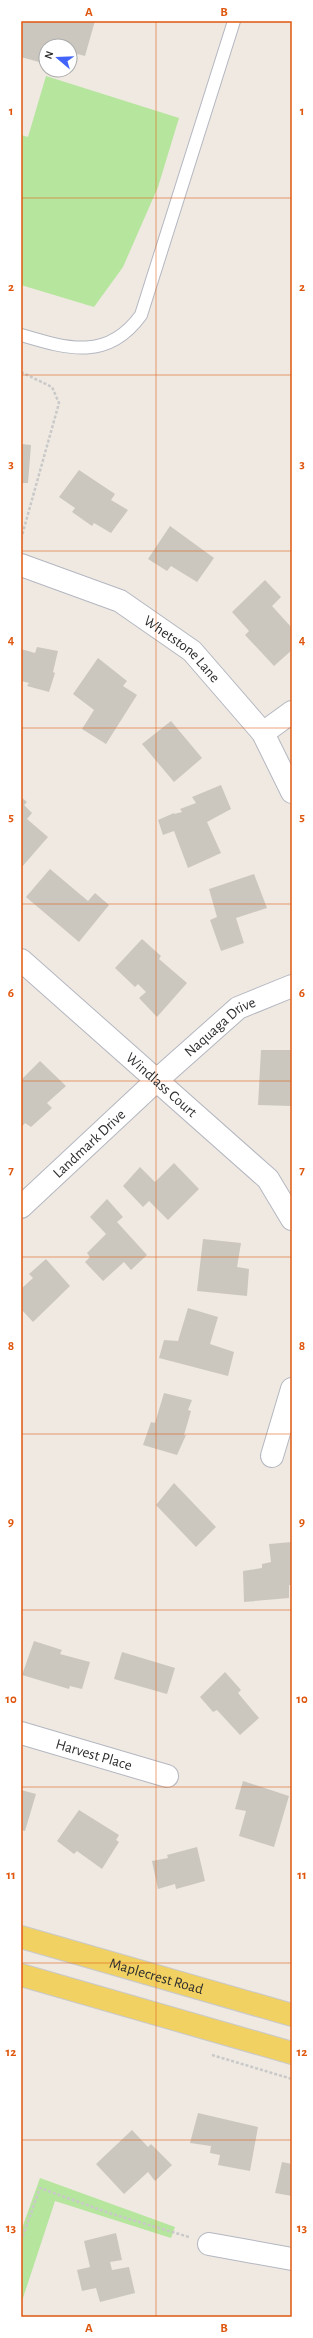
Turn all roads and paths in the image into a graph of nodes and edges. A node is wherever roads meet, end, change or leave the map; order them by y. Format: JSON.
{"nodes":[{"id":1,"x":234,"y":21,"type":"edge"},
{"id":2,"x":21,"y":335,"type":"edge"},
{"id":3,"x":21,"y":372,"type":"edge"},
{"id":4,"x":21,"y":538,"type":"edge"},
{"id":5,"x":21,"y":566,"type":"edge"},
{"id":6,"x":292,"y":712,"type":"edge"},
{"id":7,"x":262,"y":732,"type":"junction"},
{"id":8,"x":292,"y":792,"type":"edge"},
{"id":9,"x":21,"y":960,"type":"edge"},
{"id":10,"x":292,"y":986,"type":"edge"},
{"id":11,"x":157,"y":1080,"type":"junction"},
{"id":12,"x":21,"y":1207,"type":"edge"},
{"id":13,"x":292,"y":1219,"type":"edge"},
{"id":14,"x":292,"y":1389,"type":"edge"},
{"id":15,"x":272,"y":1456,"type":"dead end"},
{"id":16,"x":21,"y":1733,"type":"edge"},
{"id":17,"x":167,"y":1776,"type":"dead end"},
{"id":18,"x":21,"y":1937,"type":"edge"},
{"id":19,"x":21,"y":1975,"type":"edge"},
{"id":20,"x":292,"y":2015,"type":"edge"},
{"id":21,"x":292,"y":2053,"type":"edge"},
{"id":22,"x":21,"y":2241,"type":"edge"},
{"id":23,"x":209,"y":2244,"type":"joint"},
{"id":24,"x":292,"y":2259,"type":"edge"}],
"edges":[{"from":1,"to":2,"type":"lane"},
{"from":3,"to":4,"type":"path"},
{"from":5,"to":7,"type":"street","name":"Whetstone Lane"},
{"from":6,"to":7,"type":"street"},
{"from":7,"to":8,"type":"street","name":"Whetstone Lane"},
{"from":9,"to":11,"type":"street","name":"Windlass Court"},
{"from":10,"to":11,"type":"street","name":"Naquaga Drive"},
{"from":11,"to":12,"type":"street","name":"Landmark Drive"},
{"from":11,"to":13,"type":"street","name":"Windlass Court"},
{"from":14,"to":15,"type":"street"},
{"from":16,"to":17,"type":"street","name":"Harvest Place"},
{"from":18,"to":20,"type":"main road","name":"Maplecrest Road"},
{"from":19,"to":21,"type":"main road"},
{"from":22,"to":23,"type":"path"},
{"from":23,"to":24,"type":"street"}]}
